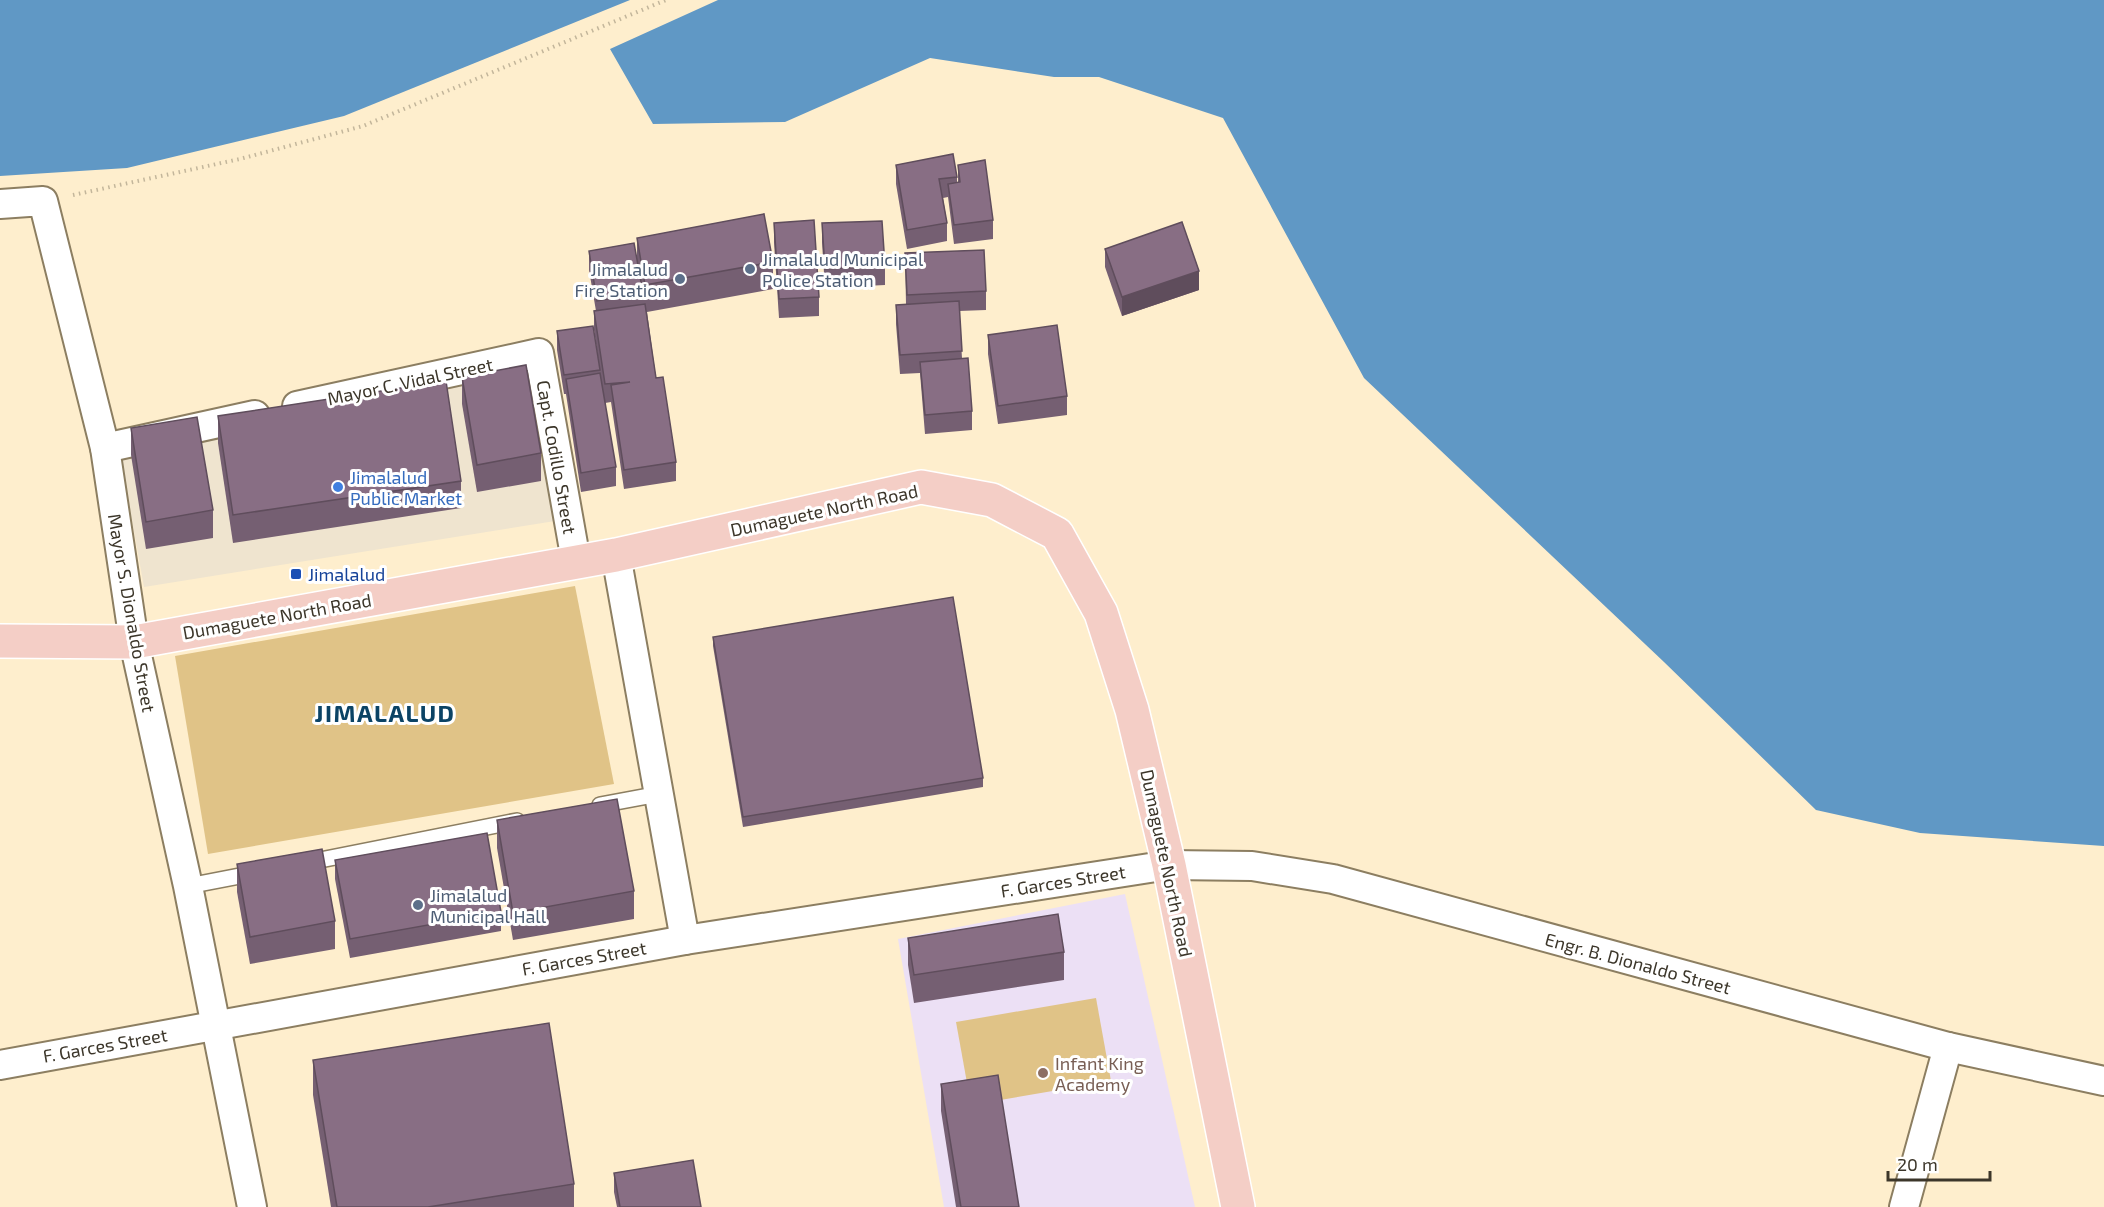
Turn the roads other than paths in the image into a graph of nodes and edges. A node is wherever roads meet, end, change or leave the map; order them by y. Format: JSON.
{"nodes":[{"id":1,"x":0,"y":204,"type":"edge"},
{"id":2,"x":539,"y":353,"type":"joint"},
{"id":3,"x":105,"y":448,"type":"junction"},
{"id":4,"x":616,"y":555,"type":"junction"},
{"id":5,"x":576,"y":561,"type":"junction"},
{"id":6,"x":0,"y":641,"type":"edge"},
{"id":7,"x":134,"y":642,"type":"junction"},
{"id":8,"x":659,"y":794,"type":"junction"},
{"id":9,"x":588,"y":807,"type":"edge"},
{"id":10,"x":529,"y":819,"type":"edge"},
{"id":11,"x":1169,"y":864,"type":"junction"},
{"id":12,"x":294,"y":866,"type":"edge"},
{"id":13,"x":270,"y":870,"type":"edge"},
{"id":14,"x":188,"y":886,"type":"junction"},
{"id":15,"x":685,"y":940,"type":"junction"},
{"id":16,"x":214,"y":1026,"type":"junction"},
{"id":17,"x":1948,"y":1047,"type":"junction"},
{"id":18,"x":0,"y":1065,"type":"edge"},
{"id":19,"x":2104,"y":1081,"type":"edge"},
{"id":20,"x":252,"y":1207,"type":"edge"},
{"id":21,"x":1238,"y":1207,"type":"edge"},
{"id":22,"x":1904,"y":1207,"type":"edge"}],
"edges":[{"from":1,"to":3,"type":"street","name":"Mayor S. Dionaldo Street"},
{"from":2,"to":3,"type":"street","name":"Mayor C. Vidal Street"},
{"from":2,"to":5,"type":"street","name":"Capt. Codillo Street"},
{"from":3,"to":7,"type":"street","name":"Mayor S. Dionaldo Street"},
{"from":4,"to":5,"type":"highway","name":"Dumaguete North Road"},
{"from":4,"to":8,"type":"street"},
{"from":4,"to":11,"type":"highway","name":"Dumaguete North Road"},
{"from":5,"to":7,"type":"highway","name":"Dumaguete North Road"},
{"from":6,"to":7,"type":"highway","name":"Dumaguete North Road"},
{"from":7,"to":14,"type":"street","name":"Mayor S. Dionaldo Street"},
{"from":8,"to":9,"type":"lane"},
{"from":8,"to":15,"type":"street"},
{"from":10,"to":12,"type":"lane"},
{"from":11,"to":15,"type":"street","name":"F. Garces Street"},
{"from":11,"to":17,"type":"street","name":"Engr. B. Dionaldo Street"},
{"from":11,"to":21,"type":"highway","name":"Dumaguete North Road"},
{"from":13,"to":14,"type":"lane"},
{"from":14,"to":16,"type":"street","name":"Mayor S. Dionaldo Street"},
{"from":15,"to":16,"type":"street","name":"F. Garces Street"},
{"from":16,"to":18,"type":"street","name":"F. Garces Street"},
{"from":16,"to":20,"type":"street","name":"Mayor S. Dionaldo Street"},
{"from":17,"to":19,"type":"street","name":"Engr. B. Dionaldo Street"},
{"from":17,"to":22,"type":"street"}]}
